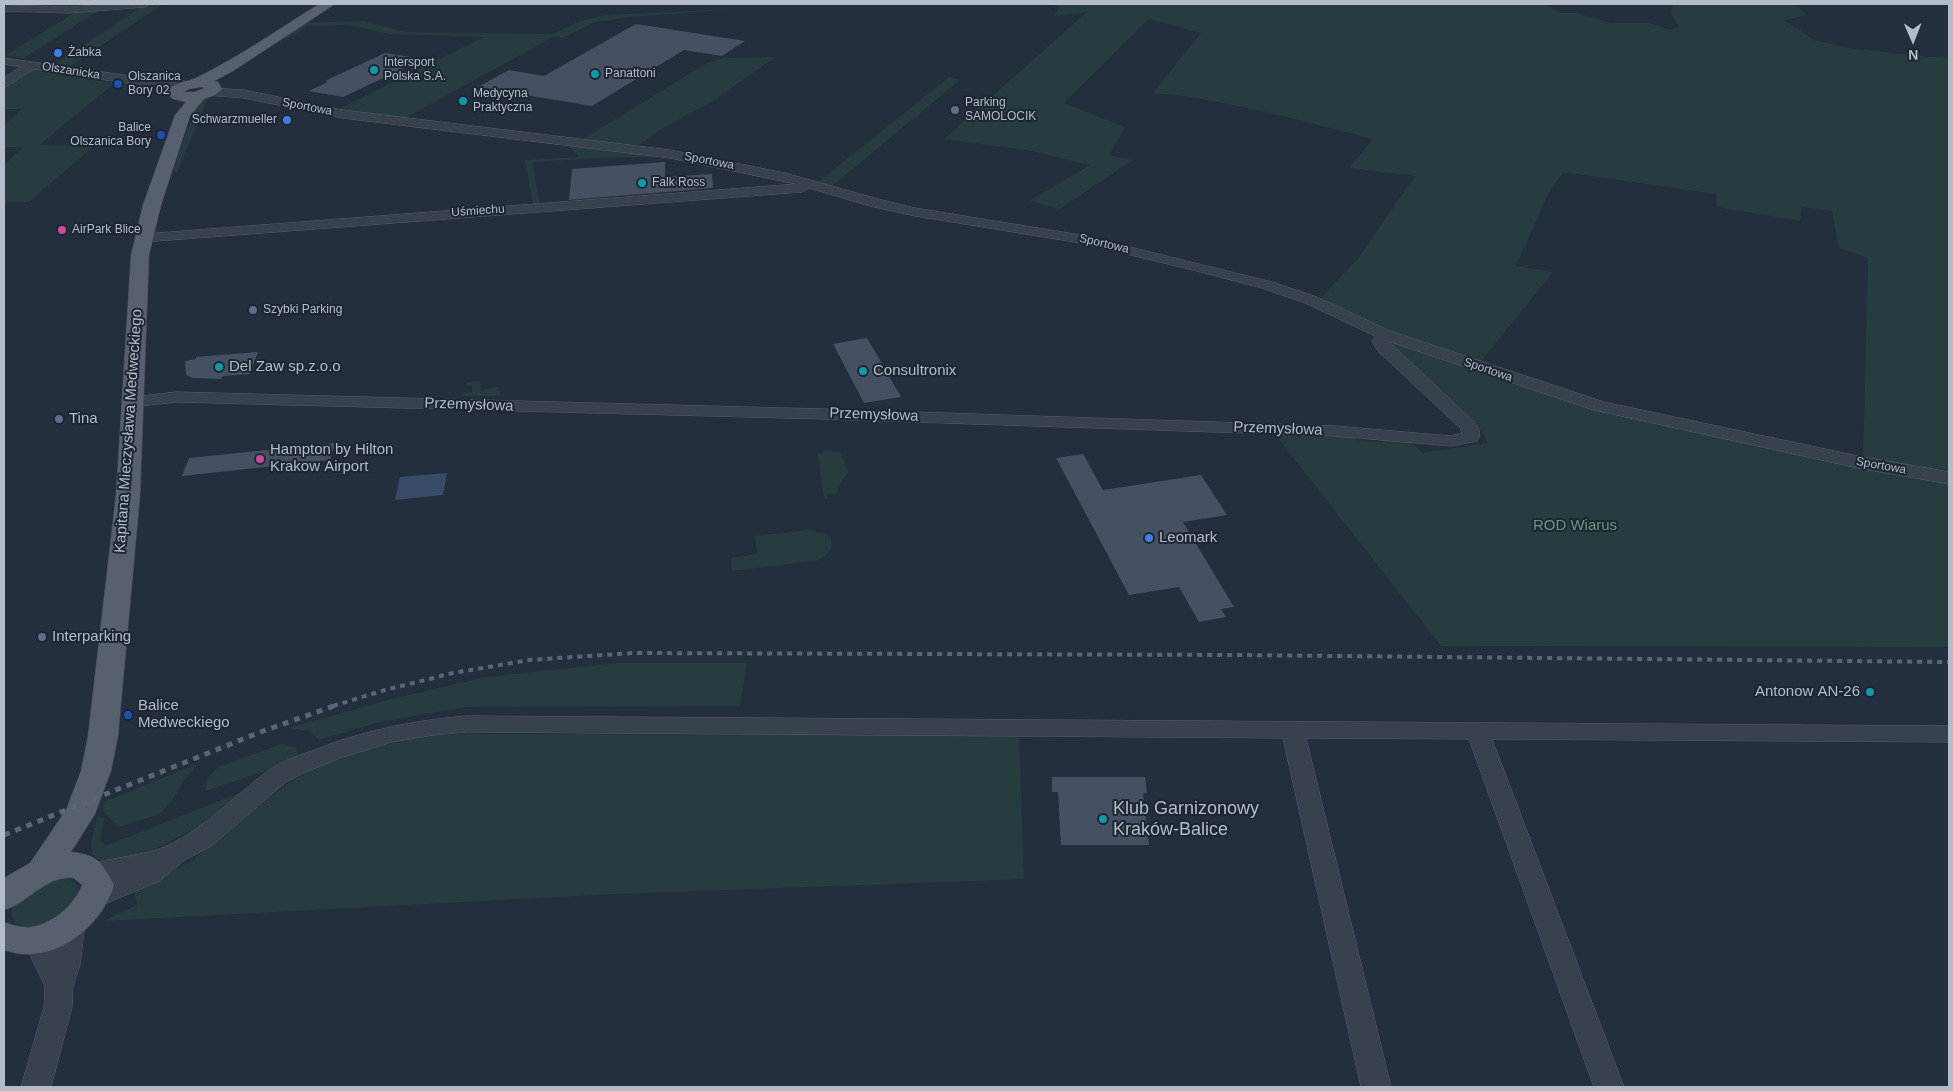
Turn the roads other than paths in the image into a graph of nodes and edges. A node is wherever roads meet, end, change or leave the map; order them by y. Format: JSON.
{"nodes":[{"id":1,"x":145,"y":4,"type":"edge"},
{"id":2,"x":328,"y":4,"type":"edge"},
{"id":3,"x":4,"y":8,"type":"edge"},
{"id":4,"x":4,"y":61,"type":"edge"},
{"id":5,"x":33,"y":66,"type":"junction"},
{"id":6,"x":4,"y":84,"type":"edge"},
{"id":7,"x":195,"y":92,"type":"junction"},
{"id":8,"x":812,"y":186,"type":"junction"},
{"id":9,"x":144,"y":238,"type":"junction"},
{"id":10,"x":1384,"y":334,"type":"junction"},
{"id":11,"x":132,"y":402,"type":"junction"},
{"id":12,"x":1949,"y":478,"type":"edge"},
{"id":13,"x":1293,"y":730,"type":"junction"},
{"id":14,"x":1478,"y":732,"type":"junction"},
{"id":15,"x":1949,"y":734,"type":"edge"},
{"id":16,"x":80,"y":814,"type":"junction"},
{"id":17,"x":42,"y":870,"type":"junction"},
{"id":18,"x":88,"y":878,"type":"junction"},
{"id":19,"x":4,"y":897,"type":"edge"},
{"id":20,"x":72,"y":923,"type":"junction"},
{"id":21,"x":19,"y":938,"type":"edge"},
{"id":22,"x":59,"y":986,"type":"junction"},
{"id":23,"x":36,"y":1087,"type":"edge"},
{"id":24,"x":1376,"y":1087,"type":"edge"},
{"id":25,"x":1609,"y":1087,"type":"edge"}],
"edges":[{"from":1,"to":3,"type":"street"},
{"from":2,"to":7,"type":"main road"},
{"from":4,"to":5,"type":"street","name":"Olszanicka"},
{"from":5,"to":6,"type":"street"},
{"from":5,"to":7,"type":"street","name":"Olszanicka"},
{"from":7,"to":8,"type":"street","name":"Sportowa"},
{"from":7,"to":9,"type":"main road","name":"Kapitana Mieczysława Medweckiego"},
{"from":8,"to":9,"type":"street","name":"Uśmiechu"},
{"from":8,"to":10,"type":"street","name":"Sportowa"},
{"from":9,"to":11,"type":"main road","name":"Kapitana Mieczysława Medweckiego"},
{"from":10,"to":11,"type":"street","name":"Przemysłowa"},
{"from":10,"to":12,"type":"street","name":"Sportowa"},
{"from":11,"to":16,"type":"main road","name":"Kapitana Mieczysława Medweckiego"},
{"from":13,"to":14,"type":"street"},
{"from":13,"to":18,"type":"street"},
{"from":13,"to":24,"type":"street"},
{"from":14,"to":15,"type":"street"},
{"from":14,"to":25,"type":"street"},
{"from":16,"to":17,"type":"main road","name":"Kapitana Mieczysława Medweckiego"},
{"from":16,"to":18,"type":"main road","name":"Kapitana Mieczysława Medweckiego"},
{"from":17,"to":18,"type":"main road"},
{"from":17,"to":19,"type":"main road"},
{"from":18,"to":20,"type":"main road"},
{"from":20,"to":21,"type":"main road"},
{"from":20,"to":22,"type":"street"},
{"from":21,"to":22,"type":"street"},
{"from":22,"to":23,"type":"street"}]}
